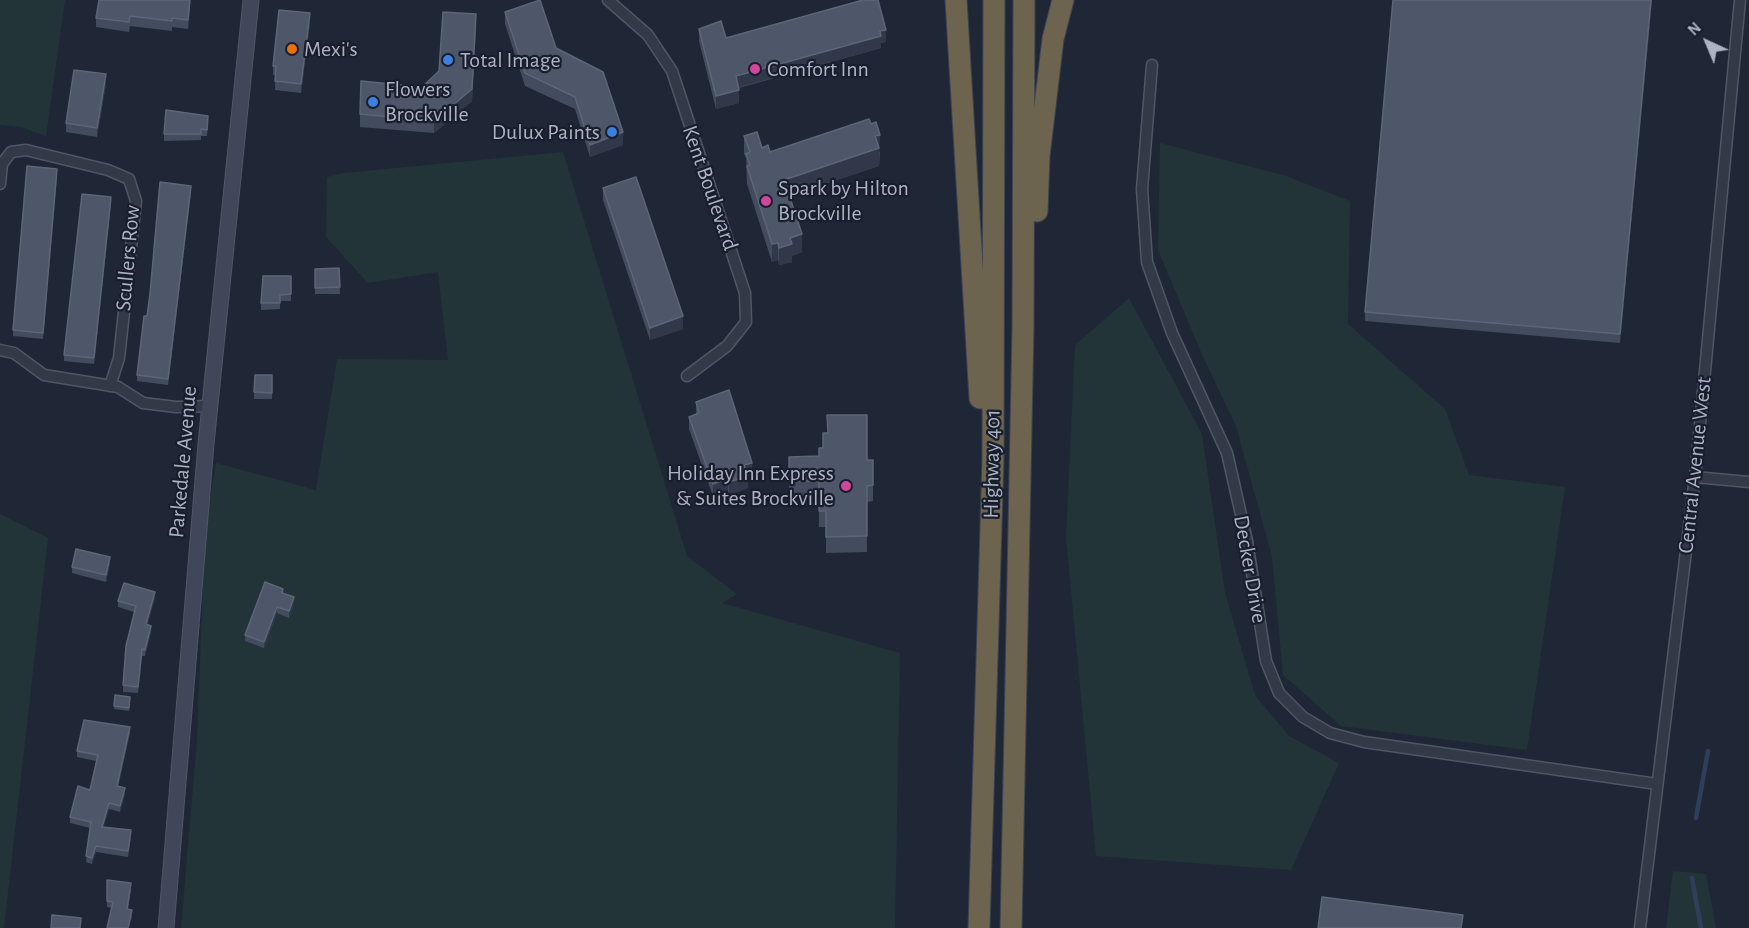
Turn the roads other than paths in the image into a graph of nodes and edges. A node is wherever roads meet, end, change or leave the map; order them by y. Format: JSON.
{"nodes":[{"id":1,"x":251,"y":0,"type":"edge"},
{"id":2,"x":608,"y":0,"type":"edge"},
{"id":3,"x":956,"y":0,"type":"edge"},
{"id":4,"x":994,"y":0,"type":"edge"},
{"id":5,"x":1023,"y":0,"type":"edge"},
{"id":6,"x":1063,"y":0,"type":"edge"},
{"id":7,"x":1740,"y":0,"type":"edge"},
{"id":8,"x":1152,"y":65,"type":"dead end"},
{"id":9,"x":0,"y":184,"type":"edge"},
{"id":10,"x":1023,"y":327,"type":"junction"},
{"id":11,"x":0,"y":350,"type":"edge"},
{"id":12,"x":687,"y":375,"type":"dead end"},
{"id":13,"x":110,"y":386,"type":"junction"},
{"id":14,"x":210,"y":406,"type":"junction"},
{"id":15,"x":993,"y":458,"type":"junction"},
{"id":16,"x":1695,"y":477,"type":"junction"},
{"id":17,"x":1749,"y":482,"type":"edge"},
{"id":18,"x":1657,"y":784,"type":"junction"},
{"id":19,"x":166,"y":928,"type":"edge"},
{"id":20,"x":979,"y":928,"type":"edge"},
{"id":21,"x":1011,"y":928,"type":"edge"},
{"id":22,"x":1640,"y":928,"type":"edge"}],
"edges":[{"from":1,"to":14,"type":"street","name":"Parkedale Avenue"},
{"from":2,"to":12,"type":"street","name":"Kent Boulevard"},
{"from":3,"to":15,"type":"highway"},
{"from":4,"to":15,"type":"highway","name":"Highway 401"},
{"from":5,"to":10,"type":"highway","name":"Highway 401"},
{"from":6,"to":10,"type":"highway"},
{"from":7,"to":16,"type":"street","name":"Central Avenue West"},
{"from":8,"to":18,"type":"street","name":"Decker Drive"},
{"from":9,"to":13,"type":"street","name":"Scullers Row"},
{"from":10,"to":21,"type":"highway","name":"Highway 401"},
{"from":11,"to":13,"type":"street"},
{"from":13,"to":14,"type":"street"},
{"from":14,"to":19,"type":"street","name":"Parkedale Avenue"},
{"from":15,"to":20,"type":"highway","name":"Highway 401"},
{"from":16,"to":17,"type":"street"},
{"from":16,"to":18,"type":"street","name":"Central Avenue West"},
{"from":18,"to":22,"type":"street","name":"Central Avenue West"}]}
